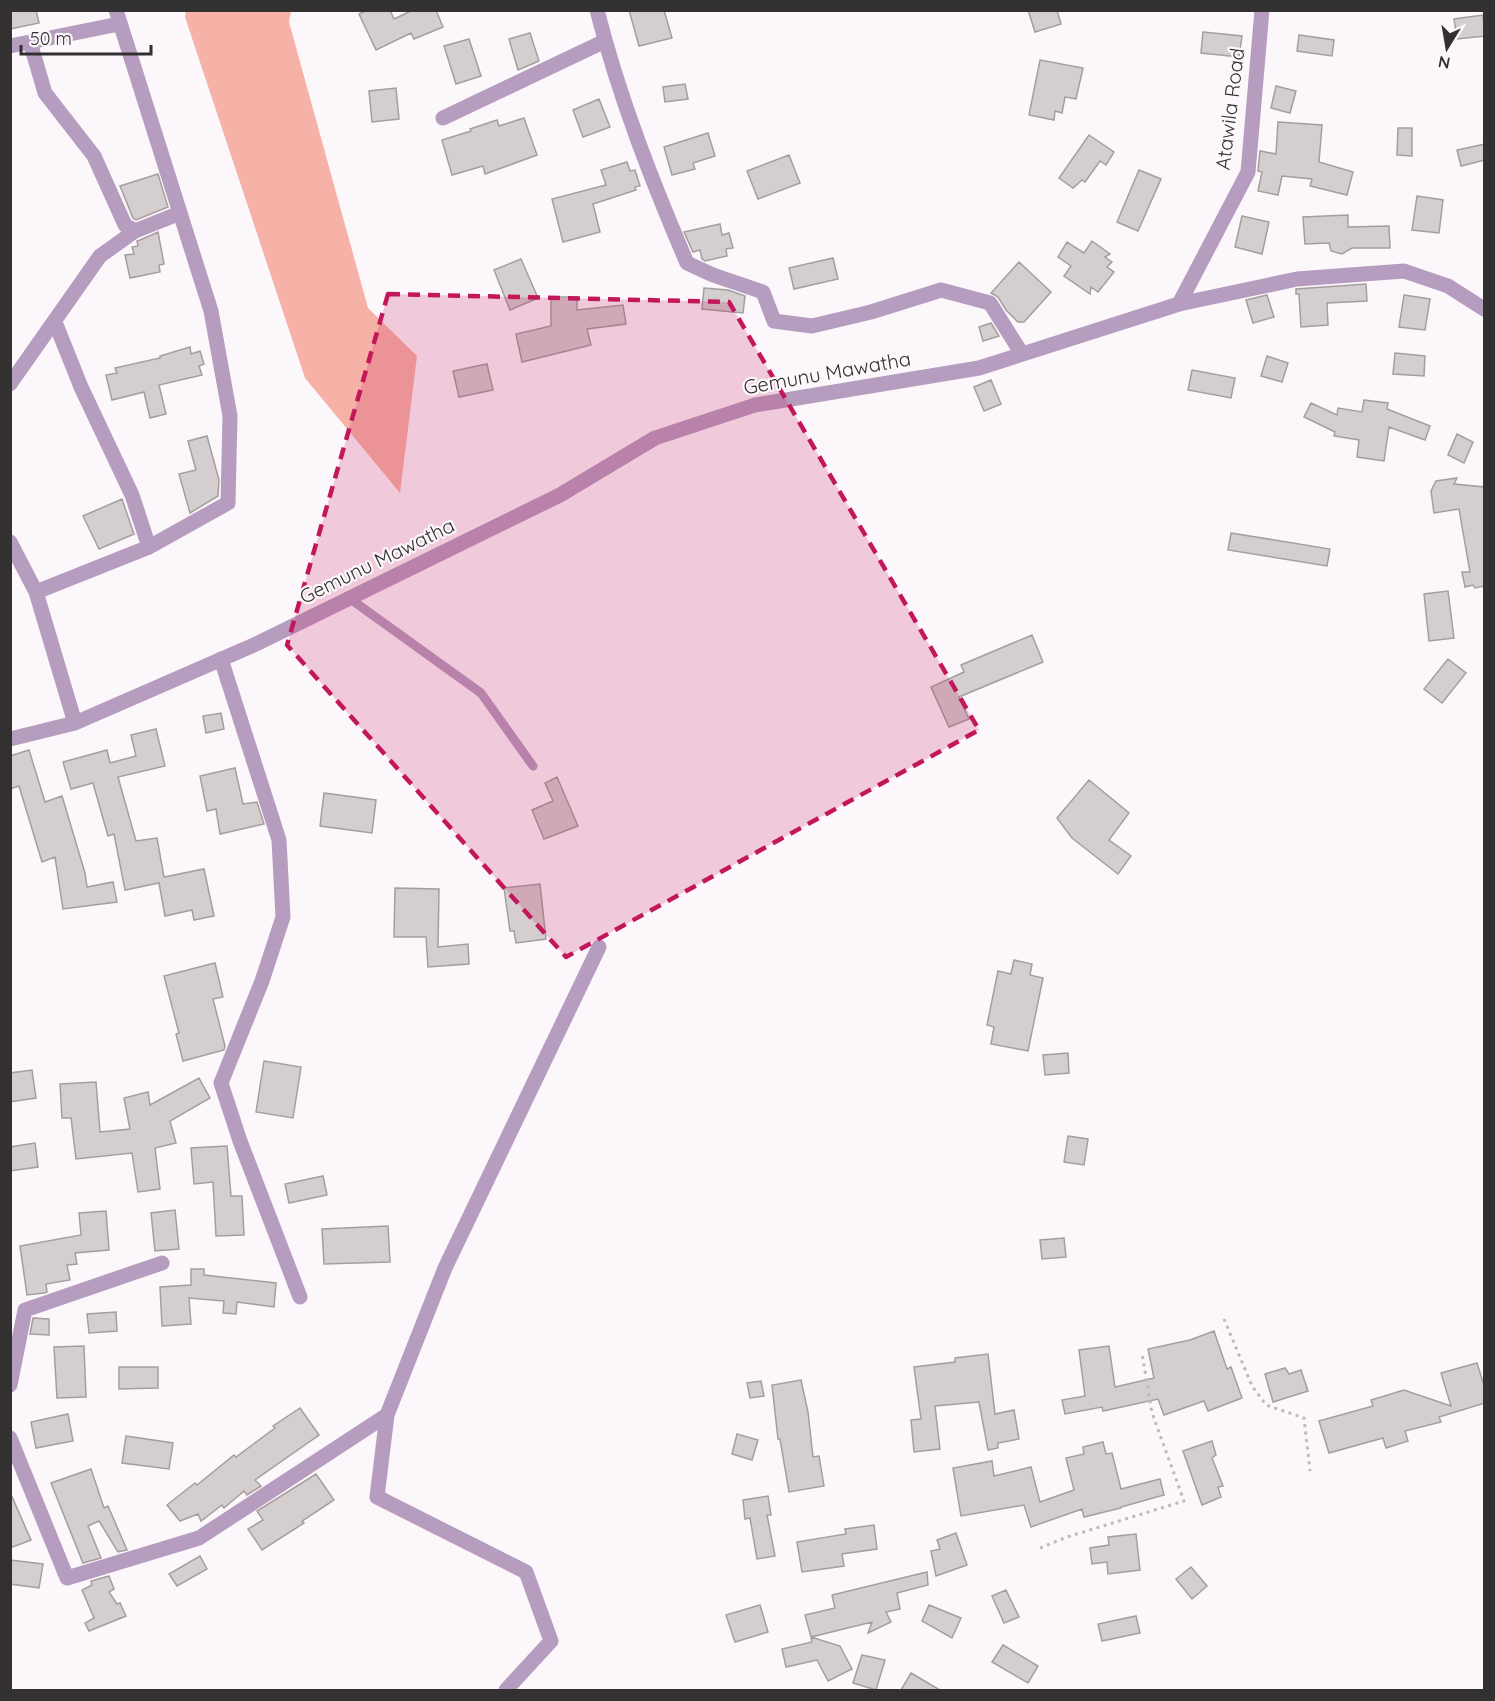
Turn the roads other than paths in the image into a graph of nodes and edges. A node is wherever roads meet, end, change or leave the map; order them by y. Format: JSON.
{"nodes":[{"id":1,"x":597,"y":10,"type":"edge"},
{"id":2,"x":1262,"y":10,"type":"edge"},
{"id":3,"x":118,"y":17,"type":"edge"},
{"id":4,"x":605,"y":41,"type":"junction"},
{"id":5,"x":30,"y":42,"type":"junction"},
{"id":6,"x":10,"y":46,"type":"edge"},
{"id":7,"x":443,"y":118,"type":"dead end"},
{"id":8,"x":180,"y":213,"type":"junction"},
{"id":9,"x":135,"y":231,"type":"junction"},
{"id":10,"x":1179,"y":304,"type":"junction"},
{"id":11,"x":1485,"y":309,"type":"edge"},
{"id":12,"x":56,"y":322,"type":"junction"},
{"id":13,"x":1022,"y":354,"type":"junction"},
{"id":14,"x":10,"y":384,"type":"edge"},
{"id":15,"x":10,"y":542,"type":"edge"},
{"id":16,"x":149,"y":547,"type":"junction"},
{"id":17,"x":36,"y":592,"type":"junction"},
{"id":18,"x":349,"y":598,"type":"junction"},
{"id":19,"x":220,"y":659,"type":"junction"},
{"id":20,"x":75,"y":723,"type":"junction"},
{"id":21,"x":10,"y":739,"type":"edge"},
{"id":22,"x":533,"y":766,"type":"dead end"},
{"id":23,"x":599,"y":947,"type":"dead end"},
{"id":24,"x":162,"y":1263,"type":"dead end"},
{"id":25,"x":300,"y":1297,"type":"dead end"},
{"id":26,"x":18,"y":1308,"type":"edge"},
{"id":27,"x":10,"y":1385,"type":"edge"},
{"id":28,"x":387,"y":1415,"type":"junction"},
{"id":29,"x":10,"y":1438,"type":"edge"},
{"id":30,"x":506,"y":1690,"type":"edge"}],
"edges":[{"from":1,"to":4,"type":"street"},
{"from":2,"to":10,"type":"street","name":"Atawila Road"},
{"from":3,"to":5,"type":"street"},
{"from":3,"to":8,"type":"street"},
{"from":4,"to":7,"type":"street"},
{"from":4,"to":13,"type":"street"},
{"from":5,"to":6,"type":"street"},
{"from":5,"to":9,"type":"street"},
{"from":8,"to":9,"type":"street"},
{"from":8,"to":16,"type":"street"},
{"from":9,"to":12,"type":"street"},
{"from":10,"to":11,"type":"street","name":"Gemunu Mawatha"},
{"from":10,"to":13,"type":"street","name":"Gemunu Mawatha"},
{"from":12,"to":14,"type":"street"},
{"from":12,"to":16,"type":"street"},
{"from":13,"to":18,"type":"street","name":"Gemunu Mawatha"},
{"from":15,"to":17,"type":"street"},
{"from":16,"to":17,"type":"street"},
{"from":17,"to":20,"type":"street"},
{"from":18,"to":19,"type":"street","name":"Gemunu Mawatha"},
{"from":18,"to":22,"type":"lane"},
{"from":19,"to":20,"type":"street","name":"Gemunu Mawatha"},
{"from":19,"to":25,"type":"street"},
{"from":20,"to":21,"type":"street","name":"Gemunu Mawatha"},
{"from":23,"to":28,"type":"street"},
{"from":24,"to":26,"type":"street"},
{"from":26,"to":27,"type":"street"},
{"from":28,"to":29,"type":"street"},
{"from":28,"to":30,"type":"street"}]}
